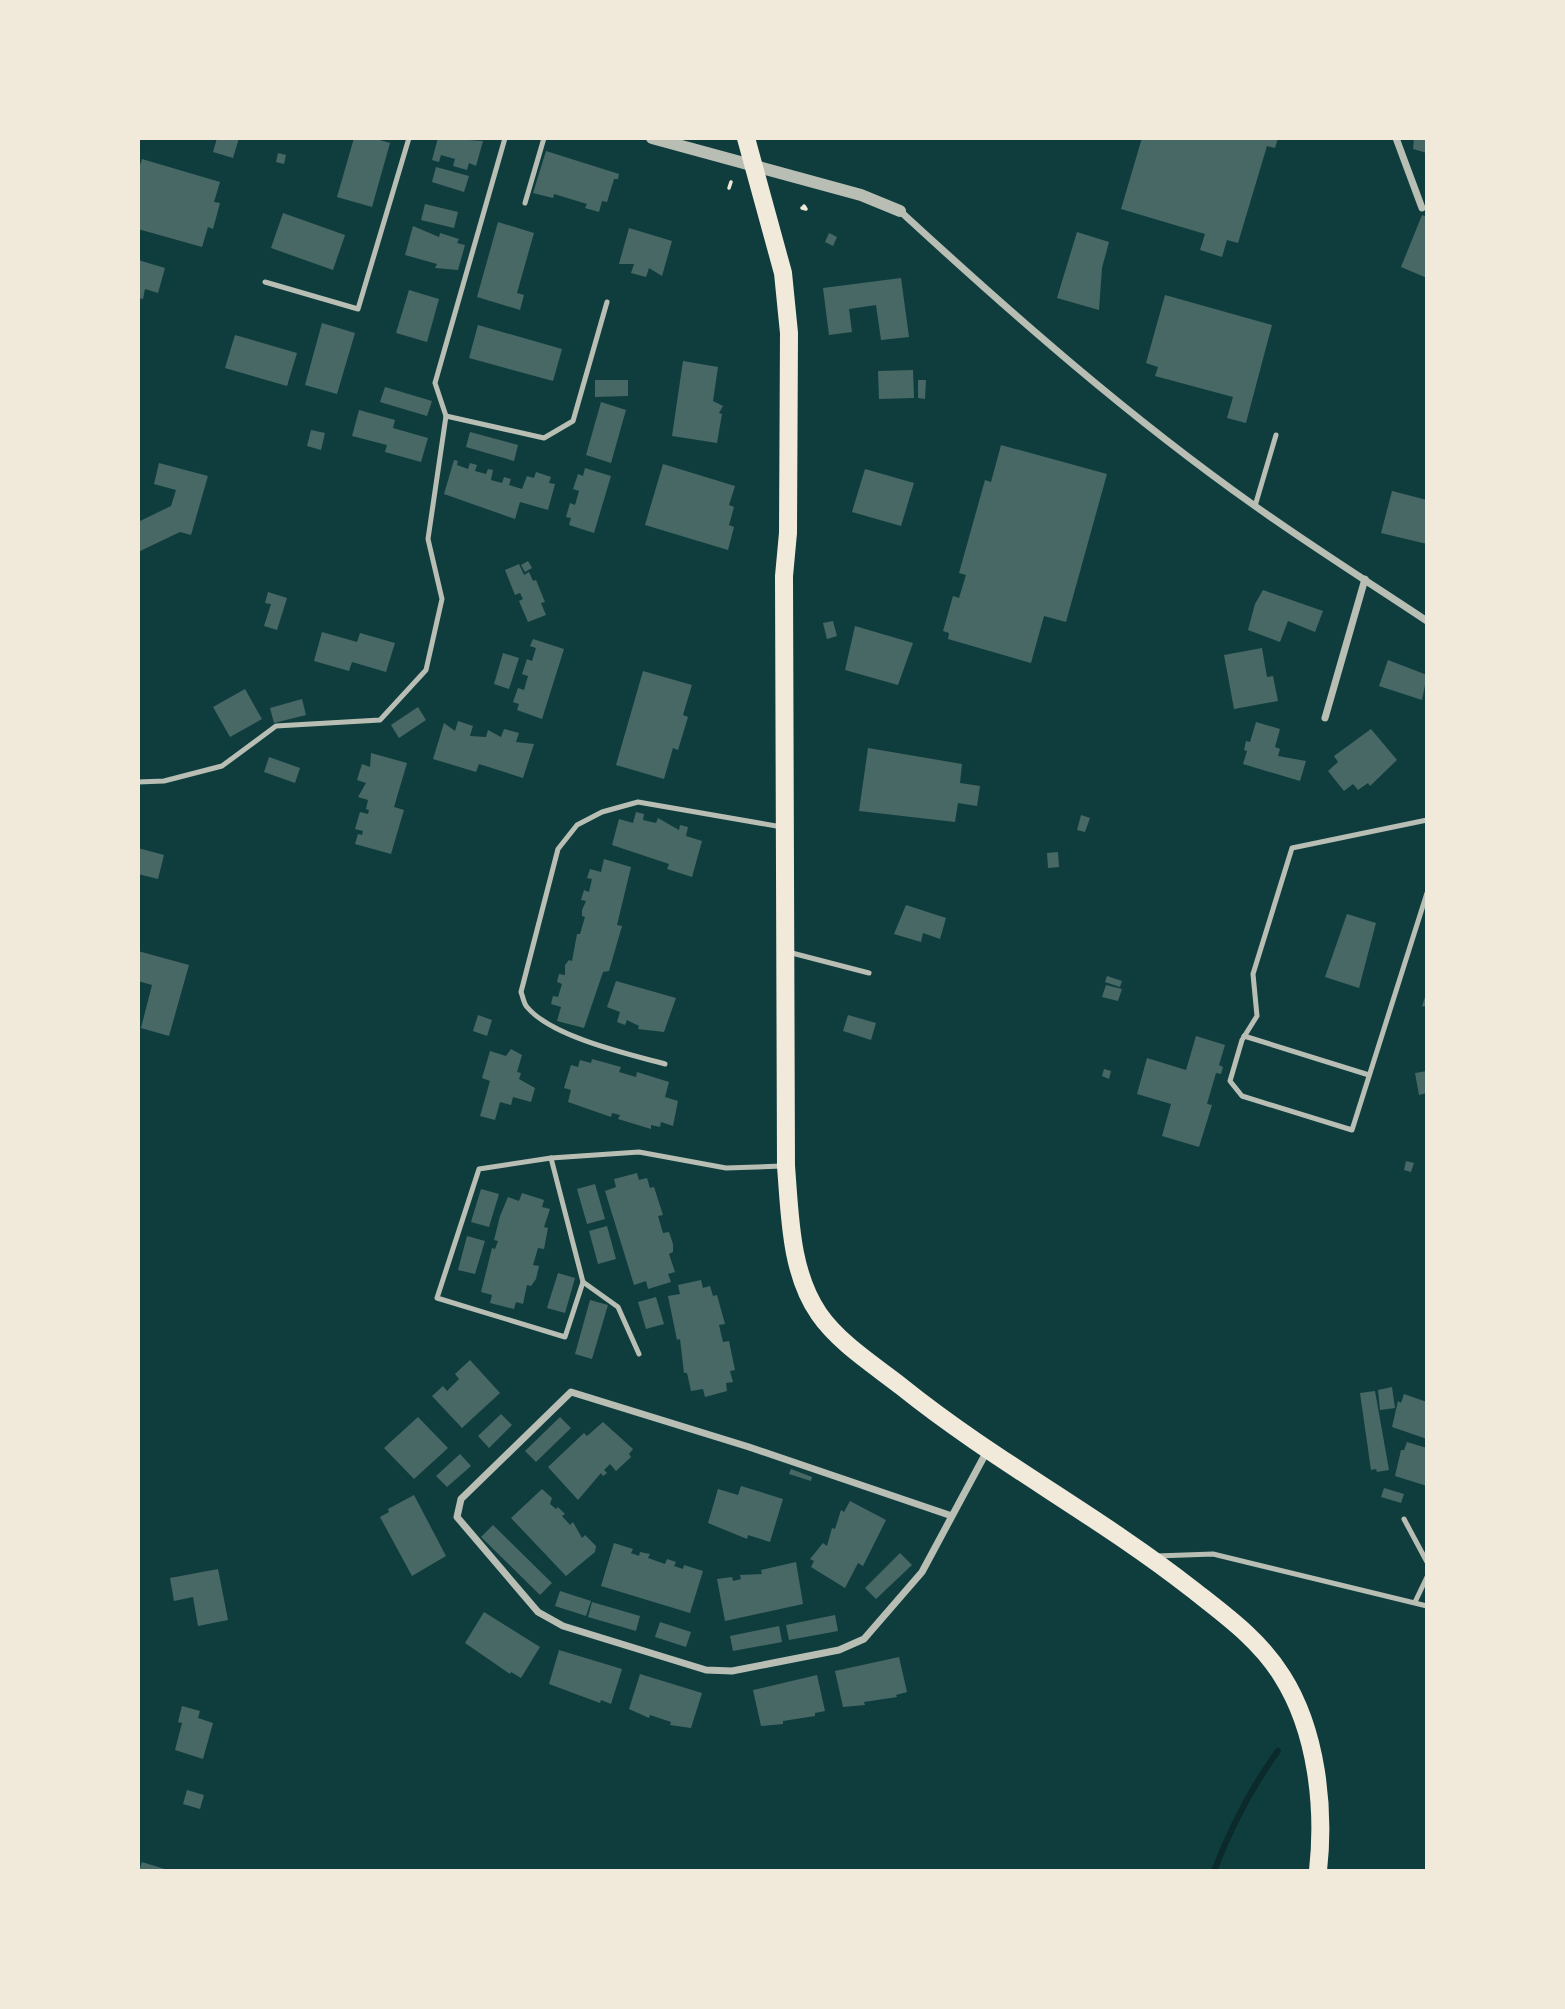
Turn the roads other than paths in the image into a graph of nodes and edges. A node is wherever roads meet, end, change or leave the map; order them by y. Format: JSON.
{"nodes":[{"id":1,"x":409,"y":138,"type":"edge"},
{"id":2,"x":505,"y":138,"type":"edge"},
{"id":3,"x":544,"y":138,"type":"edge"},
{"id":4,"x":652,"y":138,"type":"edge"},
{"id":5,"x":746,"y":138,"type":"edge"},
{"id":6,"x":1396,"y":138,"type":"edge"},
{"id":7,"x":756,"y":169,"type":"junction"},
{"id":8,"x":525,"y":202,"type":"dead end"},
{"id":9,"x":1422,"y":208,"type":"dead end"},
{"id":10,"x":900,"y":211,"type":"joint"},
{"id":11,"x":265,"y":282,"type":"dead end"},
{"id":12,"x":607,"y":302,"type":"dead end"},
{"id":13,"x":446,"y":416,"type":"junction"},
{"id":14,"x":1276,"y":435,"type":"dead end"},
{"id":15,"x":1255,"y":506,"type":"junction"},
{"id":16,"x":1365,"y":579,"type":"junction"},
{"id":17,"x":1427,"y":621,"type":"edge"},
{"id":18,"x":1325,"y":718,"type":"dead end"},
{"id":19,"x":138,"y":782,"type":"edge"},
{"id":20,"x":1427,"y":820,"type":"edge"},
{"id":21,"x":785,"y":828,"type":"junction"},
{"id":22,"x":1427,"y":893,"type":"edge"},
{"id":23,"x":785,"y":952,"type":"junction"},
{"id":24,"x":869,"y":973,"type":"dead end"},
{"id":25,"x":1244,"y":1036,"type":"junction"},
{"id":26,"x":665,"y":1064,"type":"dead end"},
{"id":27,"x":1369,"y":1075,"type":"junction"},
{"id":28,"x":551,"y":1158,"type":"junction"},
{"id":29,"x":786,"y":1166,"type":"junction"},
{"id":30,"x":583,"y":1282,"type":"junction"},
{"id":31,"x":639,"y":1354,"type":"dead end"},
{"id":32,"x":987,"y":1451,"type":"junction"},
{"id":33,"x":952,"y":1516,"type":"junction"},
{"id":34,"x":1404,"y":1519,"type":"dead end"},
{"id":35,"x":1151,"y":1557,"type":"junction"},
{"id":36,"x":1427,"y":1562,"type":"edge"},
{"id":37,"x":1427,"y":1577,"type":"edge"},
{"id":38,"x":1416,"y":1602,"type":"junction"},
{"id":39,"x":1427,"y":1606,"type":"edge"},
{"id":40,"x":1318,"y":1871,"type":"edge"}],
"edges":[{"from":1,"to":11,"type":"lane"},
{"from":2,"to":13,"type":"lane"},
{"from":3,"to":8,"type":"lane"},
{"from":4,"to":7,"type":"street"},
{"from":5,"to":7,"type":"main road"},
{"from":6,"to":9,"type":"street"},
{"from":7,"to":10,"type":"street"},
{"from":7,"to":21,"type":"main road"},
{"from":10,"to":15,"type":"street"},
{"from":12,"to":13,"type":"lane"},
{"from":13,"to":19,"type":"lane"},
{"from":14,"to":15,"type":"lane"},
{"from":15,"to":16,"type":"street"},
{"from":16,"to":17,"type":"street"},
{"from":16,"to":18,"type":"street"},
{"from":20,"to":25,"type":"lane"},
{"from":21,"to":23,"type":"main road"},
{"from":21,"to":26,"type":"lane"},
{"from":22,"to":27,"type":"lane"},
{"from":23,"to":24,"type":"lane"},
{"from":23,"to":29,"type":"main road"},
{"from":25,"to":27,"type":"lane"},
{"from":25,"to":27,"type":"lane"},
{"from":28,"to":29,"type":"lane"},
{"from":28,"to":30,"type":"lane"},
{"from":28,"to":30,"type":"lane"},
{"from":29,"to":32,"type":"main road"},
{"from":30,"to":31,"type":"lane"},
{"from":32,"to":33,"type":"street"},
{"from":32,"to":35,"type":"main road"},
{"from":33,"to":33,"type":"street"},
{"from":34,"to":36,"type":"lane"},
{"from":35,"to":38,"type":"lane"},
{"from":35,"to":40,"type":"main road"},
{"from":37,"to":38,"type":"lane"},
{"from":38,"to":39,"type":"lane"}]}
